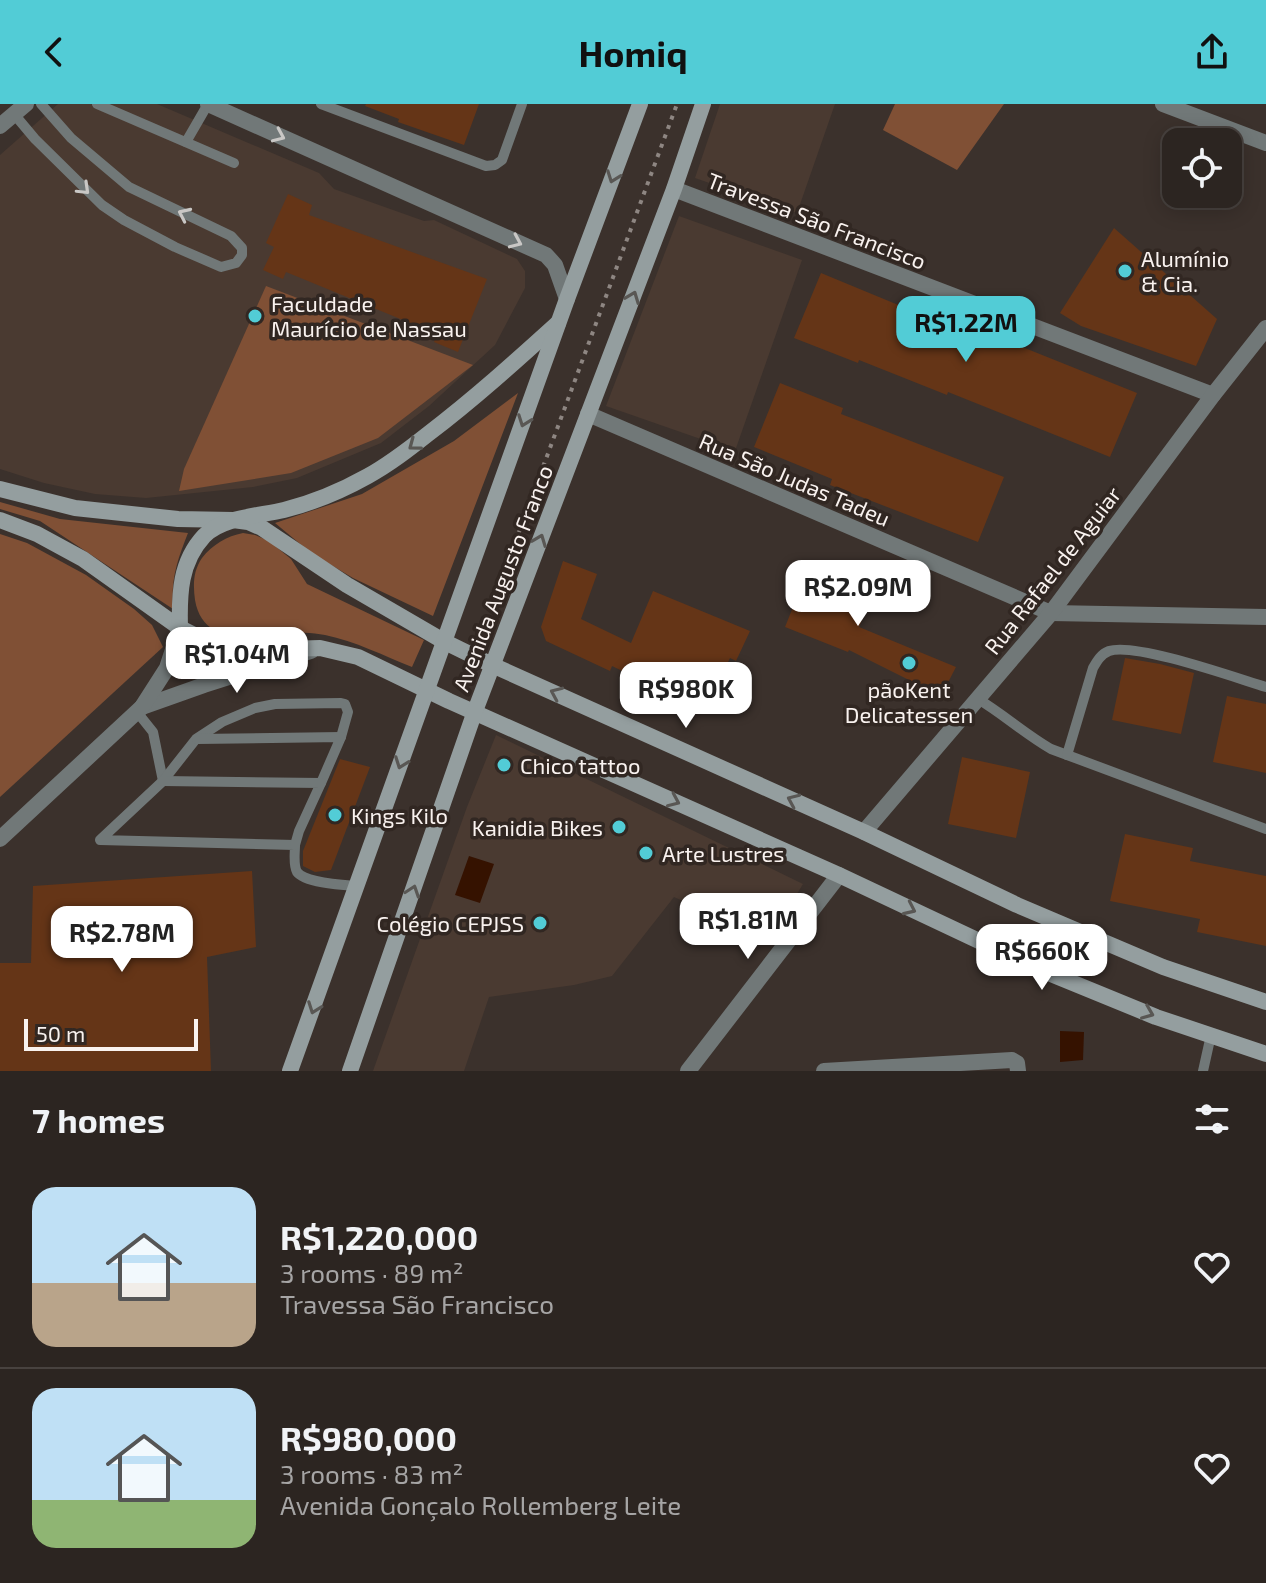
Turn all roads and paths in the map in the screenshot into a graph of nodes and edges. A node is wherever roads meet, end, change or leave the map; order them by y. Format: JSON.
{"nodes":[{"id":1,"x":41,"y":104,"type":"edge"},
{"id":2,"x":97,"y":104,"type":"edge"},
{"id":3,"x":208,"y":104,"type":"edge"},
{"id":4,"x":321,"y":104,"type":"edge"},
{"id":5,"x":522,"y":104,"type":"edge"},
{"id":6,"x":640,"y":104,"type":"edge"},
{"id":7,"x":703,"y":104,"type":"edge"},
{"id":8,"x":1163,"y":104,"type":"edge"},
{"id":9,"x":20,"y":109,"type":"edge"},
{"id":10,"x":0,"y":126,"type":"edge"},
{"id":11,"x":186,"y":142,"type":"junction"},
{"id":12,"x":1266,"y":143,"type":"edge"},
{"id":13,"x":234,"y":163,"type":"dead end"},
{"id":14,"x":674,"y":189,"type":"junction"},
{"id":15,"x":567,"y":299,"type":"junction"},
{"id":16,"x":559,"y":323,"type":"junction"},
{"id":17,"x":1266,"y":328,"type":"edge"},
{"id":18,"x":1213,"y":395,"type":"junction"},
{"id":19,"x":588,"y":414,"type":"junction"},
{"id":20,"x":0,"y":489,"type":"edge"},
{"id":21,"x":0,"y":520,"type":"edge"},
{"id":22,"x":233,"y":520,"type":"junction"},
{"id":23,"x":1051,"y":613,"type":"junction"},
{"id":24,"x":1266,"y":617,"type":"edge"},
{"id":25,"x":180,"y":628,"type":"junction"},
{"id":26,"x":445,"y":642,"type":"junction"},
{"id":27,"x":320,"y":648,"type":"junction"},
{"id":28,"x":492,"y":665,"type":"junction"},
{"id":29,"x":1266,"y":687,"type":"edge"},
{"id":30,"x":428,"y":690,"type":"junction"},
{"id":31,"x":978,"y":699,"type":"junction"},
{"id":32,"x":140,"y":710,"type":"junction"},
{"id":33,"x":475,"y":711,"type":"junction"},
{"id":34,"x":341,"y":737,"type":"junction"},
{"id":35,"x":196,"y":739,"type":"junction"},
{"id":36,"x":1067,"y":755,"type":"junction"},
{"id":37,"x":163,"y":781,"type":"junction"},
{"id":38,"x":321,"y":783,"type":"junction"},
{"id":39,"x":1266,"y":829,"type":"edge"},
{"id":40,"x":864,"y":832,"type":"junction"},
{"id":41,"x":0,"y":839,"type":"edge"},
{"id":42,"x":295,"y":845,"type":"junction"},
{"id":43,"x":839,"y":875,"type":"junction"},
{"id":44,"x":356,"y":886,"type":"junction"},
{"id":45,"x":1266,"y":1002,"type":"edge"},
{"id":46,"x":1211,"y":1035,"type":"junction"},
{"id":47,"x":1266,"y":1054,"type":"edge"},
{"id":48,"x":290,"y":1071,"type":"edge"},
{"id":49,"x":350,"y":1071,"type":"edge"},
{"id":50,"x":688,"y":1071,"type":"edge"},
{"id":51,"x":824,"y":1071,"type":"edge"},
{"id":52,"x":1018,"y":1071,"type":"edge"},
{"id":53,"x":1203,"y":1071,"type":"edge"}],
"edges":[{"from":9,"to":1,"type":"lane","one_way":true},
{"from":2,"to":11,"type":"lane"},
{"from":3,"to":11,"type":"lane"},
{"from":3,"to":15,"type":"street","one_way":true},
{"from":4,"to":5,"type":"lane"},
{"from":6,"to":15,"type":"main road","name":"Avenida Augusto Franco","one_way":true},
{"from":7,"to":14,"type":"main road","name":"Avenida Augusto Franco"},
{"from":8,"to":12,"type":"street"},
{"from":9,"to":10,"type":"street"},
{"from":11,"to":13,"type":"lane"},
{"from":14,"to":18,"type":"street","name":"Travessa São Francisco"},
{"from":19,"to":14,"type":"main road","name":"Avenida Augusto Franco","one_way":true},
{"from":15,"to":16,"type":"main road","name":"Avenida Augusto Franco"},
{"from":16,"to":22,"type":"main road","one_way":true},
{"from":16,"to":26,"type":"main road","name":"Avenida Augusto Franco","one_way":true},
{"from":17,"to":18,"type":"street","name":"Rua Rafael de Aguiar"},
{"from":18,"to":23,"type":"street","name":"Rua Rafael de Aguiar"},
{"from":19,"to":23,"type":"street","name":"Rua São Judas Tadeu"},
{"from":28,"to":19,"type":"main road","name":"Avenida Augusto Franco","one_way":true},
{"from":20,"to":22,"type":"main road"},
{"from":21,"to":25,"type":"main road"},
{"from":22,"to":25,"type":"main road"},
{"from":22,"to":26,"type":"main road"},
{"from":23,"to":24,"type":"street","name":"Rua São Judas Tadeu"},
{"from":23,"to":31,"type":"street","name":"Rua Rafael de Aguiar"},
{"from":25,"to":27,"type":"main road"},
{"from":25,"to":32,"type":"street"},
{"from":26,"to":28,"type":"main road"},
{"from":26,"to":30,"type":"main road","name":"Avenida Augusto Franco"},
{"from":27,"to":30,"type":"main road"},
{"from":27,"to":32,"type":"street"},
{"from":28,"to":33,"type":"main road","name":"Avenida Augusto Franco"},
{"from":40,"to":28,"type":"main road","one_way":true},
{"from":29,"to":36,"type":"lane"},
{"from":30,"to":33,"type":"main road"},
{"from":30,"to":44,"type":"main road","name":"Avenida Augusto Franco","one_way":true},
{"from":31,"to":36,"type":"lane"},
{"from":31,"to":40,"type":"street","name":"Rua Rafael de Aguiar"},
{"from":32,"to":37,"type":"lane"},
{"from":32,"to":41,"type":"street"},
{"from":33,"to":43,"type":"main road","one_way":true},
{"from":49,"to":33,"type":"main road","name":"Avenida Augusto Franco","one_way":true},
{"from":34,"to":35,"type":"lane"},
{"from":34,"to":35,"type":"lane"},
{"from":34,"to":38,"type":"lane"},
{"from":35,"to":37,"type":"lane"},
{"from":36,"to":39,"type":"lane"},
{"from":37,"to":38,"type":"lane"},
{"from":37,"to":42,"type":"lane"},
{"from":38,"to":42,"type":"lane"},
{"from":40,"to":45,"type":"main road"},
{"from":42,"to":44,"type":"lane"},
{"from":43,"to":46,"type":"main road","one_way":true},
{"from":43,"to":50,"type":"street"},
{"from":44,"to":48,"type":"main road","name":"Avenida Augusto Franco","one_way":true},
{"from":46,"to":47,"type":"main road"},
{"from":46,"to":53,"type":"lane"},
{"from":51,"to":52,"type":"street"}]}
